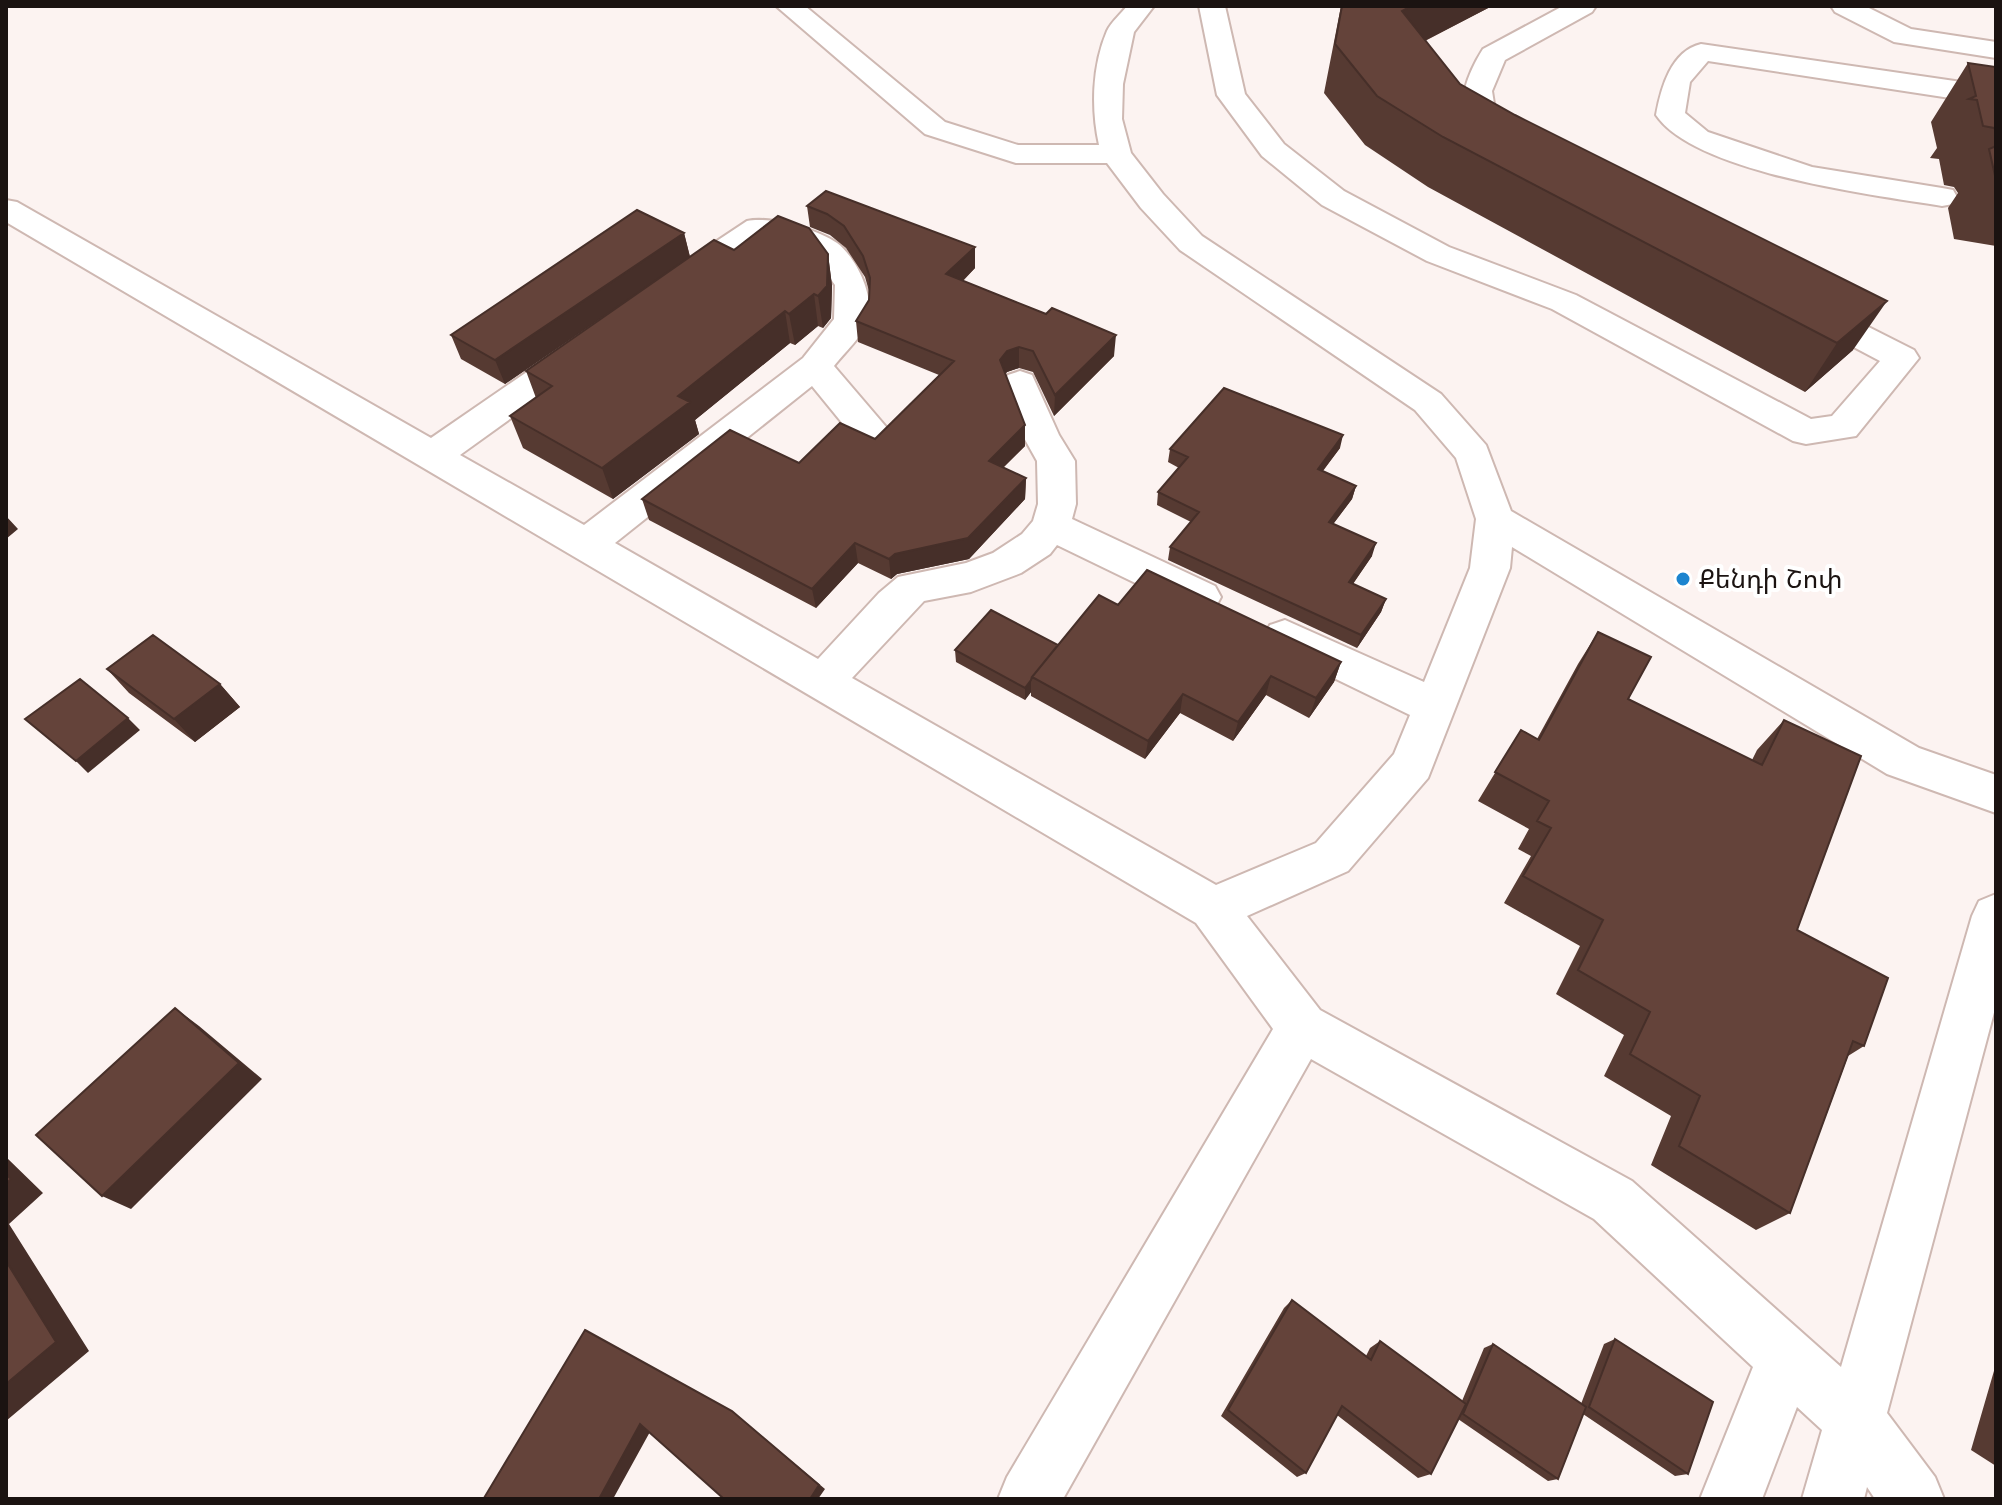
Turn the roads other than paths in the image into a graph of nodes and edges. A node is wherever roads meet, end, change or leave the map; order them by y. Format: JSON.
{"nodes":[{"id":1,"x":789,"y":6,"type":"edge"},
{"id":2,"x":1141,"y":6,"type":"edge"},
{"id":3,"x":1212,"y":6,"type":"edge"},
{"id":4,"x":1583,"y":6,"type":"edge"},
{"id":5,"x":1844,"y":6,"type":"edge"},
{"id":6,"x":1904,"y":36,"type":"junction"},
{"id":7,"x":1996,"y":50,"type":"edge"},
{"id":8,"x":1850,"y":74,"type":"junction"},
{"id":9,"x":1996,"y":96,"type":"edge"},
{"id":10,"x":1116,"y":154,"type":"junction"},
{"id":11,"x":1524,"y":163,"type":"edge"},
{"id":12,"x":1942,"y":197,"type":"dead end"},
{"id":13,"x":6,"y":209,"type":"edge"},
{"id":14,"x":1790,"y":300,"type":"edge"},
{"id":15,"x":652,"y":301,"type":"edge"},
{"id":16,"x":613,"y":328,"type":"edge"},
{"id":17,"x":815,"y":366,"type":"junction"},
{"id":18,"x":1020,"y":383,"type":"dead end"},
{"id":19,"x":874,"y":437,"type":"edge"},
{"id":20,"x":432,"y":456,"type":"junction"},
{"id":21,"x":1495,"y":519,"type":"junction"},
{"id":22,"x":1051,"y":526,"type":"junction"},
{"id":23,"x":585,"y":545,"type":"junction"},
{"id":24,"x":823,"y":682,"type":"junction"},
{"id":25,"x":1435,"y":707,"type":"junction"},
{"id":26,"x":1996,"y":794,"type":"edge"},
{"id":27,"x":1213,"y":908,"type":"junction"},
{"id":28,"x":1996,"y":916,"type":"edge"},
{"id":29,"x":1302,"y":1027,"type":"junction"},
{"id":30,"x":1786,"y":1357,"type":"junction"},
{"id":31,"x":1855,"y":1420,"type":"junction"},
{"id":32,"x":1029,"y":1499,"type":"edge"},
{"id":33,"x":1731,"y":1499,"type":"edge"},
{"id":34,"x":1833,"y":1499,"type":"edge"},
{"id":35,"x":1913,"y":1499,"type":"edge"}],
"edges":[{"from":1,"to":10,"type":"street"},
{"from":2,"to":10,"type":"street"},
{"from":3,"to":14,"type":"street"},
{"from":4,"to":11,"type":"street"},
{"from":5,"to":6,"type":"street"},
{"from":6,"to":7,"type":"street"},
{"from":6,"to":8,"type":"street"},
{"from":8,"to":9,"type":"street"},
{"from":8,"to":12,"type":"street"},
{"from":10,"to":21,"type":"street"},
{"from":13,"to":20,"type":"street"},
{"from":15,"to":17,"type":"street"},
{"from":16,"to":20,"type":"street"},
{"from":17,"to":19,"type":"street"},
{"from":17,"to":23,"type":"street"},
{"from":18,"to":22,"type":"street"},
{"from":20,"to":23,"type":"street"},
{"from":21,"to":25,"type":"street"},
{"from":21,"to":26,"type":"street"},
{"from":22,"to":24,"type":"street"},
{"from":22,"to":25,"type":"street"},
{"from":23,"to":24,"type":"street"},
{"from":24,"to":27,"type":"street"},
{"from":25,"to":27,"type":"street"},
{"from":27,"to":29,"type":"street"},
{"from":28,"to":31,"type":"street"},
{"from":29,"to":30,"type":"street"},
{"from":29,"to":32,"type":"street"},
{"from":30,"to":31,"type":"street"},
{"from":30,"to":33,"type":"street"},
{"from":31,"to":34,"type":"street"},
{"from":31,"to":35,"type":"street"}]}
